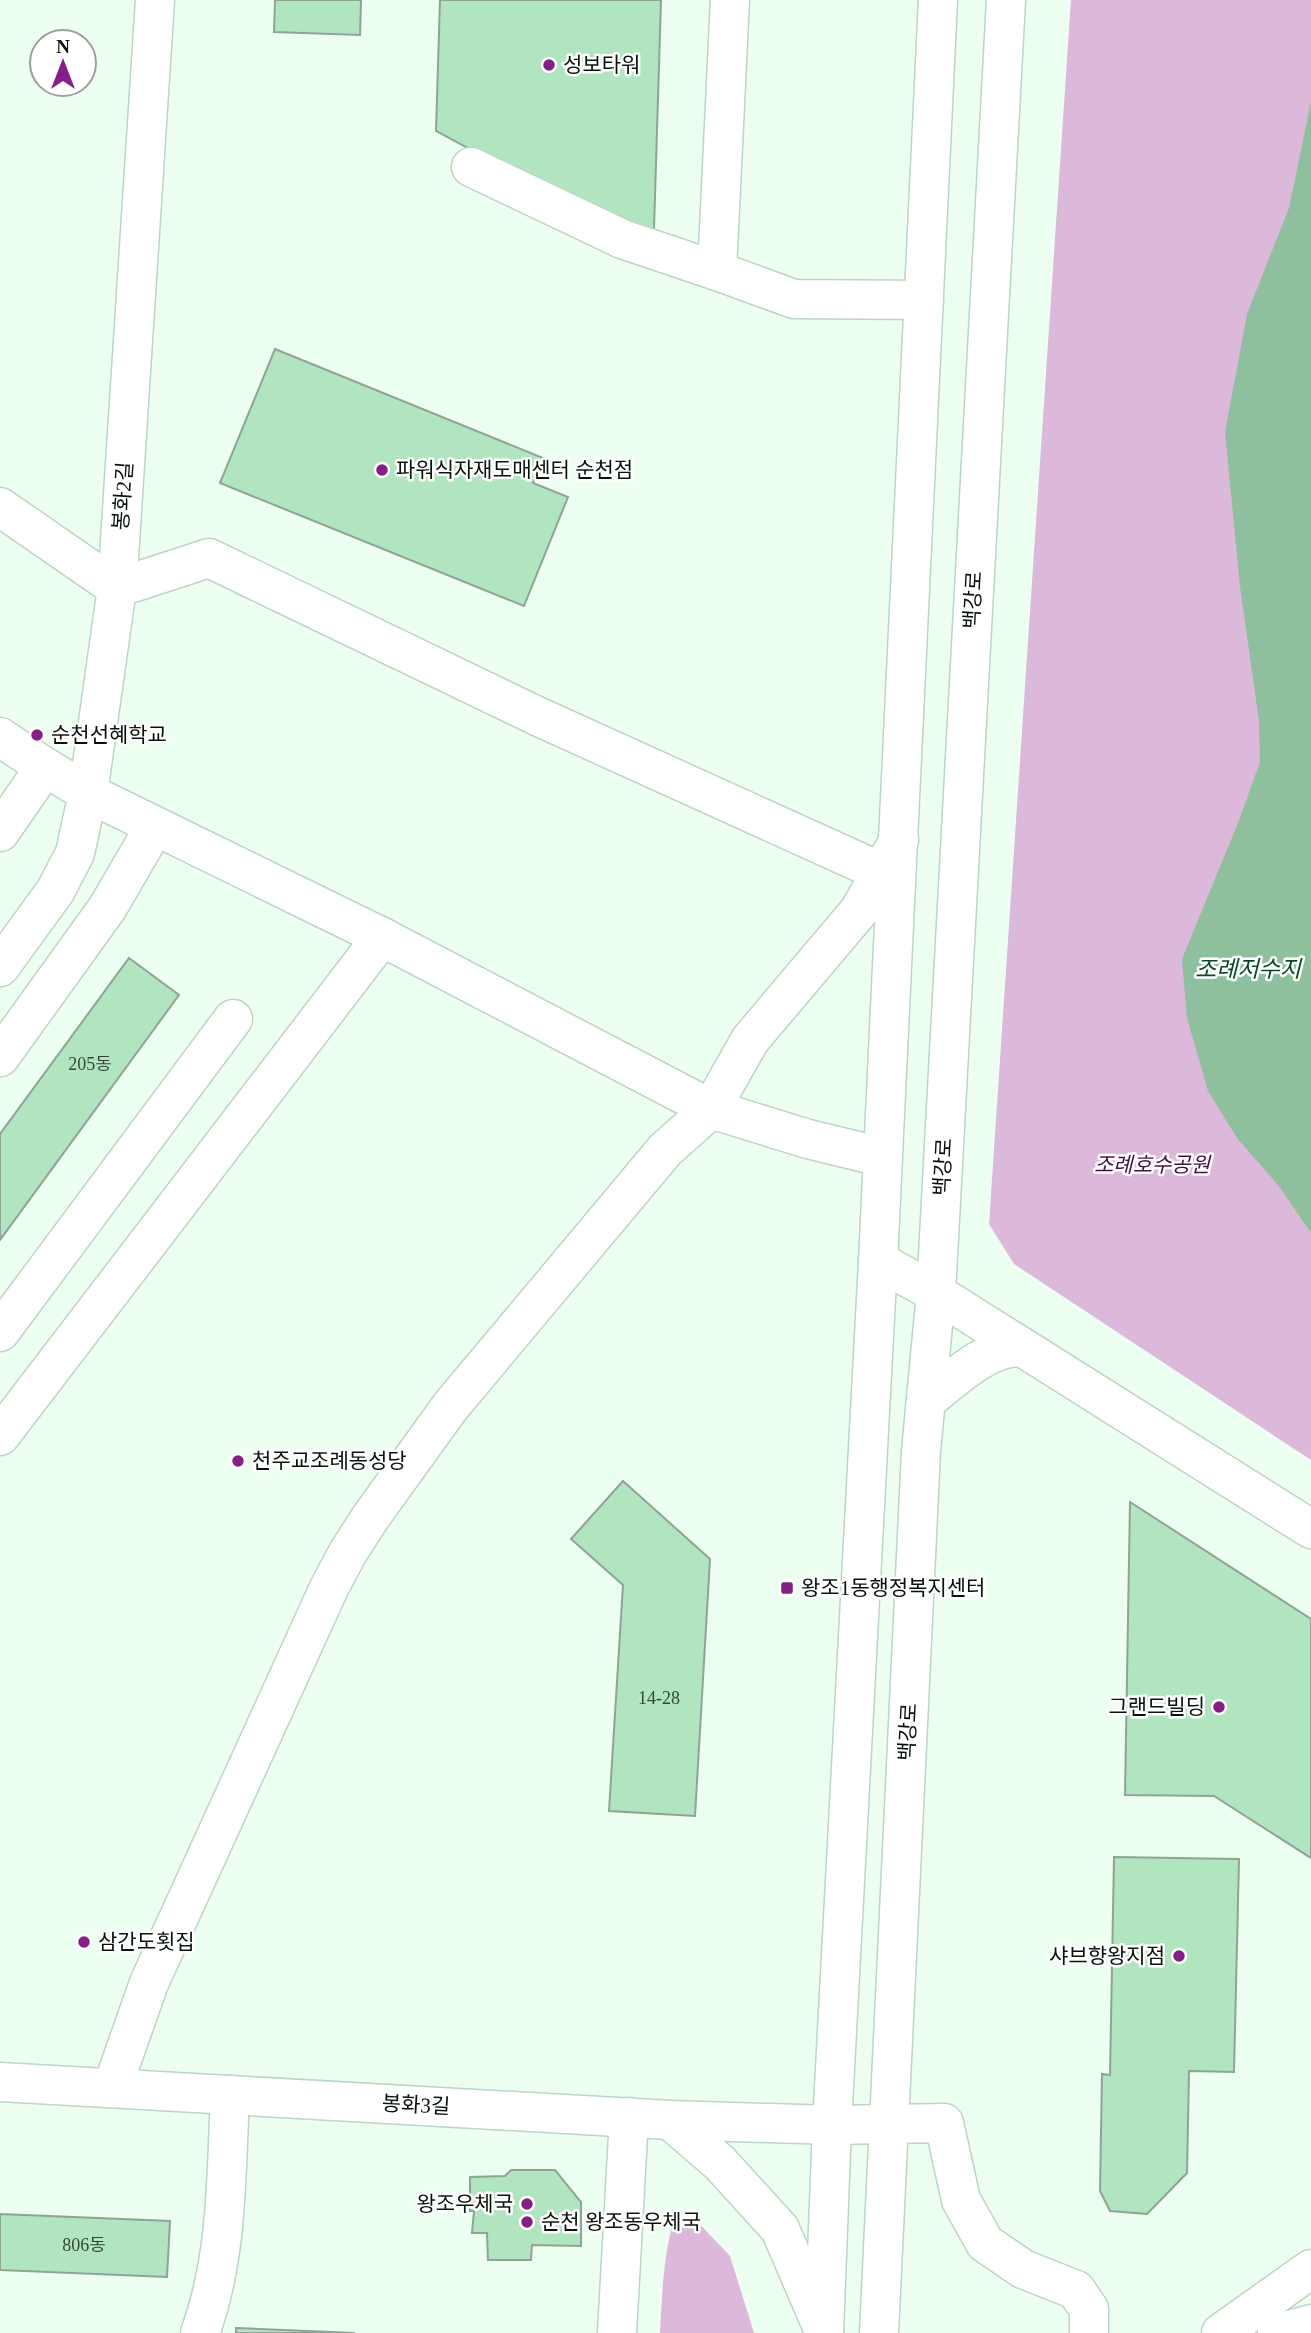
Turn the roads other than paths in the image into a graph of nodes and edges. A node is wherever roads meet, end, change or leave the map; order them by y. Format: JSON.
{"nodes":[{"id":1,"x":155,"y":0,"type":"edge"},
{"id":2,"x":730,"y":0,"type":"edge"},
{"id":3,"x":938,"y":0,"type":"edge"},
{"id":4,"x":1006,"y":0,"type":"edge"},
{"id":5,"x":471,"y":167,"type":"dead end"},
{"id":6,"x":717,"y":271,"type":"junction"},
{"id":7,"x":924,"y":300,"type":"junction"},
{"id":8,"x":0,"y":507,"type":"edge"},
{"id":9,"x":117,"y":588,"type":"junction"},
{"id":10,"x":0,"y":737,"type":"edge"},
{"id":11,"x":45,"y":767,"type":"junction"},
{"id":12,"x":88,"y":793,"type":"junction"},
{"id":13,"x":155,"y":826,"type":"junction"},
{"id":14,"x":0,"y":832,"type":"edge"},
{"id":15,"x":890,"y":856,"type":"junction"},
{"id":16,"x":382,"y":937,"type":"junction"},
{"id":17,"x":0,"y":967,"type":"edge"},
{"id":18,"x":233,"y":1019,"type":"dead end"},
{"id":19,"x":0,"y":1057,"type":"edge"},
{"id":20,"x":711,"y":1109,"type":"junction"},
{"id":21,"x":882,"y":1157,"type":"junction"},
{"id":22,"x":878,"y":1261,"type":"junction"},
{"id":23,"x":936,"y":1293,"type":"junction"},
{"id":24,"x":0,"y":1332,"type":"edge"},
{"id":25,"x":1021,"y":1347,"type":"junction"},
{"id":26,"x":926,"y":1401,"type":"junction"},
{"id":27,"x":0,"y":1436,"type":"edge"},
{"id":28,"x":1311,"y":1529,"type":"edge"},
{"id":29,"x":0,"y":2082,"type":"edge"},
{"id":30,"x":112,"y":2088,"type":"junction"},
{"id":31,"x":230,"y":2095,"type":"junction"},
{"id":32,"x":629,"y":2117,"type":"junction"},
{"id":33,"x":670,"y":2120,"type":"junction"},
{"id":34,"x":832,"y":2124,"type":"junction"},
{"id":35,"x":889,"y":2125,"type":"junction"},
{"id":36,"x":1311,"y":2269,"type":"edge"},
{"id":37,"x":1311,"y":2324,"type":"edge"},
{"id":38,"x":824,"y":2332,"type":"edge"},
{"id":39,"x":200,"y":2333,"type":"edge"},
{"id":40,"x":617,"y":2333,"type":"edge"},
{"id":41,"x":879,"y":2333,"type":"edge"},
{"id":42,"x":1089,"y":2333,"type":"edge"},
{"id":43,"x":1221,"y":2333,"type":"edge"},
{"id":44,"x":1277,"y":2333,"type":"edge"}],
"edges":[{"from":1,"to":9,"type":"street","name":"봉화2길"},
{"from":2,"to":6,"type":"street"},
{"from":3,"to":7,"type":"street"},
{"from":4,"to":23,"type":"street","name":"백강로"},
{"from":5,"to":6,"type":"street"},
{"from":6,"to":7,"type":"street"},
{"from":7,"to":15,"type":"street"},
{"from":8,"to":9,"type":"street"},
{"from":9,"to":12,"type":"street","name":"봉화2길"},
{"from":9,"to":15,"type":"street"},
{"from":10,"to":11,"type":"street"},
{"from":11,"to":12,"type":"street"},
{"from":11,"to":14,"type":"street"},
{"from":12,"to":13,"type":"street"},
{"from":12,"to":17,"type":"street","name":"봉화2길"},
{"from":13,"to":16,"type":"street"},
{"from":13,"to":19,"type":"street"},
{"from":15,"to":20,"type":"street"},
{"from":15,"to":21,"type":"street"},
{"from":16,"to":20,"type":"street"},
{"from":16,"to":27,"type":"street"},
{"from":18,"to":24,"type":"street"},
{"from":20,"to":21,"type":"street"},
{"from":20,"to":30,"type":"street"},
{"from":21,"to":22,"type":"street"},
{"from":22,"to":23,"type":"street"},
{"from":22,"to":34,"type":"street"},
{"from":23,"to":25,"type":"street"},
{"from":23,"to":26,"type":"street","name":"백강로"},
{"from":25,"to":26,"type":"street"},
{"from":25,"to":28,"type":"street"},
{"from":26,"to":35,"type":"street","name":"백강로"},
{"from":29,"to":30,"type":"street","name":"봉화3길"},
{"from":30,"to":31,"type":"street","name":"봉화3길"},
{"from":31,"to":32,"type":"street","name":"봉화3길"},
{"from":31,"to":39,"type":"street"},
{"from":32,"to":33,"type":"street","name":"봉화3길"},
{"from":32,"to":40,"type":"street"},
{"from":33,"to":34,"type":"street","name":"봉화3길"},
{"from":33,"to":38,"type":"street"},
{"from":34,"to":35,"type":"street","name":"봉화3길"},
{"from":34,"to":38,"type":"street"},
{"from":35,"to":41,"type":"street","name":"백강로"},
{"from":35,"to":42,"type":"street","name":"봉화3길"},
{"from":36,"to":43,"type":"street"},
{"from":37,"to":44,"type":"street"}]}
